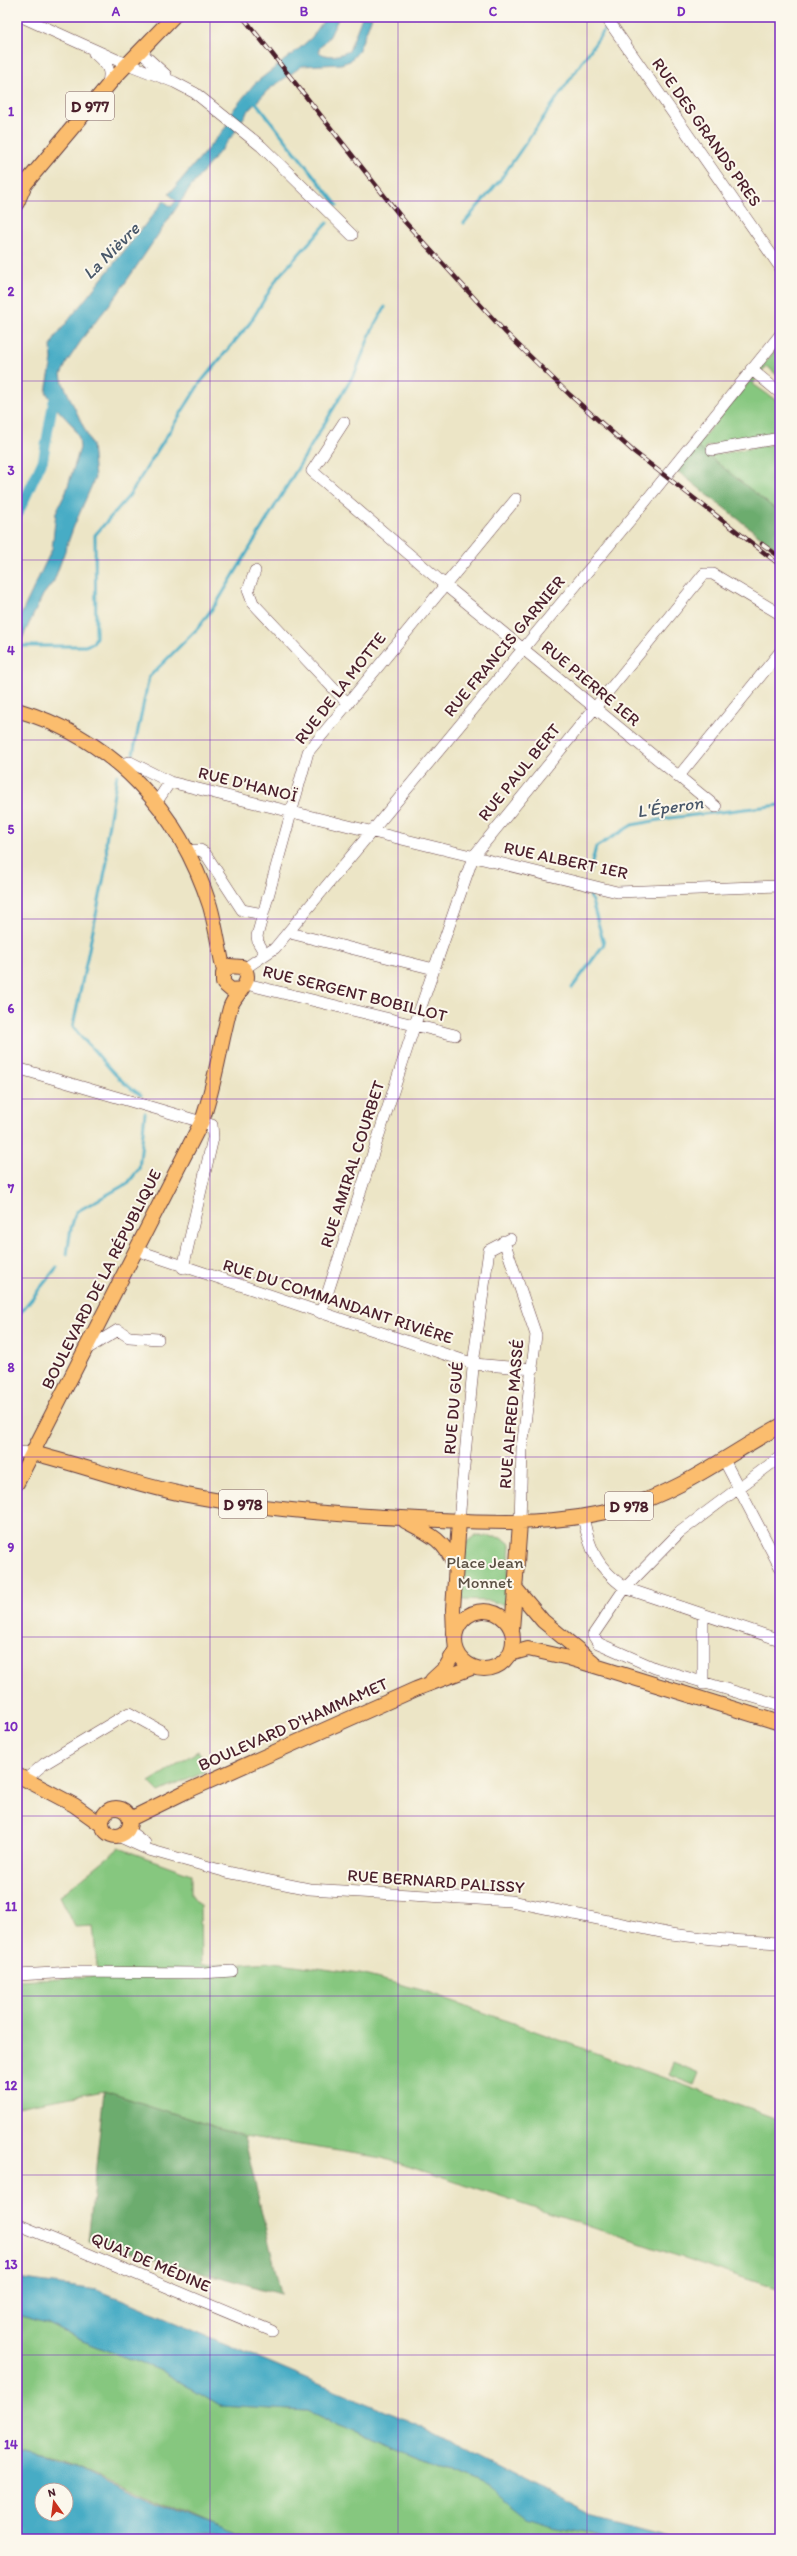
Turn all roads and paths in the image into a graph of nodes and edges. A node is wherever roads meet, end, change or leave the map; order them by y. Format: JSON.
{"nodes":[{"id":1,"x":22,"y":17,"type":"edge"},
{"id":2,"x":173,"y":17,"type":"edge"},
{"id":3,"x":606,"y":17,"type":"edge"},
{"id":4,"x":85,"y":45,"type":"junction"},
{"id":5,"x":145,"y":46,"type":"junction"},
{"id":6,"x":127,"y":64,"type":"junction"},
{"id":7,"x":174,"y":82,"type":"junction"},
{"id":8,"x":106,"y":88,"type":"junction"},
{"id":9,"x":17,"y":203,"type":"edge"},
{"id":10,"x":352,"y":235,"type":"dead end"},
{"id":11,"x":780,"y":267,"type":"edge"},
{"id":12,"x":780,"y":335,"type":"edge"},
{"id":13,"x":751,"y":369,"type":"junction"},
{"id":14,"x":780,"y":393,"type":"edge"},
{"id":15,"x":344,"y":422,"type":"dead end"},
{"id":16,"x":780,"y":438,"type":"edge"},
{"id":17,"x":712,"y":450,"type":"dead end"},
{"id":18,"x":516,"y":499,"type":"dead end"},
{"id":19,"x":255,"y":571,"type":"dead end"},
{"id":20,"x":445,"y":584,"type":"junction"},
{"id":21,"x":780,"y":614,"type":"edge"},
{"id":22,"x":523,"y":649,"type":"junction"},
{"id":23,"x":780,"y":652,"type":"edge"},
{"id":24,"x":348,"y":704,"type":"junction"},
{"id":25,"x":593,"y":708,"type":"junction"},
{"id":26,"x":17,"y":710,"type":"edge"},
{"id":27,"x":120,"y":764,"type":"junction"},
{"id":28,"x":678,"y":777,"type":"junction"},
{"id":29,"x":170,"y":782,"type":"junction"},
{"id":30,"x":156,"y":803,"type":"junction"},
{"id":31,"x":716,"y":807,"type":"dead end"},
{"id":32,"x":291,"y":812,"type":"junction"},
{"id":33,"x":371,"y":832,"type":"junction"},
{"id":34,"x":187,"y":850,"type":"junction"},
{"id":35,"x":473,"y":857,"type":"junction"},
{"id":36,"x":780,"y":886,"type":"edge"},
{"id":37,"x":263,"y":914,"type":"junction"},
{"id":38,"x":289,"y":931,"type":"junction"},
{"id":39,"x":215,"y":932,"type":"junction"},
{"id":40,"x":265,"y":954,"type":"junction"},
{"id":41,"x":240,"y":967,"type":"junction"},
{"id":42,"x":434,"y":969,"type":"junction"},
{"id":43,"x":224,"y":978,"type":"junction"},
{"id":44,"x":244,"y":986,"type":"junction"},
{"id":45,"x":415,"y":1024,"type":"junction"},
{"id":46,"x":455,"y":1035,"type":"dead end"},
{"id":47,"x":220,"y":1048,"type":"junction"},
{"id":48,"x":17,"y":1068,"type":"edge"},
{"id":49,"x":202,"y":1121,"type":"junction"},
{"id":50,"x":507,"y":1240,"type":"joint"},
{"id":51,"x":136,"y":1250,"type":"junction"},
{"id":52,"x":183,"y":1268,"type":"junction"},
{"id":53,"x":321,"y":1313,"type":"junction"},
{"id":54,"x":158,"y":1339,"type":"dead end"},
{"id":55,"x":84,"y":1350,"type":"junction"},
{"id":56,"x":474,"y":1364,"type":"junction"},
{"id":57,"x":533,"y":1370,"type":"junction"},
{"id":58,"x":780,"y":1426,"type":"edge"},
{"id":59,"x":17,"y":1452,"type":"edge"},
{"id":60,"x":33,"y":1453,"type":"junction"},
{"id":61,"x":780,"y":1457,"type":"edge"},
{"id":62,"x":723,"y":1458,"type":"junction"},
{"id":63,"x":17,"y":1483,"type":"edge"},
{"id":64,"x":739,"y":1487,"type":"junction"},
{"id":65,"x":583,"y":1517,"type":"junction"},
{"id":66,"x":402,"y":1519,"type":"junction"},
{"id":67,"x":459,"y":1521,"type":"junction"},
{"id":68,"x":520,"y":1523,"type":"junction"},
{"id":69,"x":780,"y":1567,"type":"edge"},
{"id":70,"x":455,"y":1568,"type":"junction"},
{"id":71,"x":625,"y":1588,"type":"junction"},
{"id":72,"x":516,"y":1589,"type":"junction"},
{"id":73,"x":703,"y":1616,"type":"junction"},
{"id":74,"x":512,"y":1632,"type":"junction"},
{"id":75,"x":780,"y":1640,"type":"edge"},
{"id":76,"x":455,"y":1645,"type":"junction"},
{"id":77,"x":510,"y":1654,"type":"junction"},
{"id":78,"x":569,"y":1658,"type":"junction"},
{"id":79,"x":474,"y":1667,"type":"junction"},
{"id":80,"x":602,"y":1668,"type":"junction"},
{"id":81,"x":703,"y":1684,"type":"junction"},
{"id":82,"x":416,"y":1689,"type":"junction"},
{"id":83,"x":780,"y":1705,"type":"edge"},
{"id":84,"x":780,"y":1723,"type":"edge"},
{"id":85,"x":163,"y":1732,"type":"dead end"},
{"id":86,"x":20,"y":1779,"type":"edge"},
{"id":87,"x":74,"y":1805,"type":"junction"},
{"id":88,"x":107,"y":1812,"type":"junction"},
{"id":89,"x":125,"y":1824,"type":"junction"},
{"id":90,"x":102,"y":1825,"type":"junction"},
{"id":91,"x":780,"y":1943,"type":"edge"},
{"id":92,"x":232,"y":1971,"type":"dead end"},
{"id":93,"x":17,"y":1975,"type":"edge"},
{"id":94,"x":17,"y":2224,"type":"edge"},
{"id":95,"x":272,"y":2331,"type":"dead end"}],
"edges":[{"from":1,"to":4,"type":"street"},
{"from":2,"to":5,"type":"main road","number":"D 977"},
{"from":3,"to":11,"type":"street","name":"RUE DES GRANDS PRES"},
{"from":4,"to":6,"type":"street"},
{"from":4,"to":8,"type":"street"},
{"from":5,"to":6,"type":"main road","number":"D 977"},
{"from":5,"to":7,"type":"street"},
{"from":6,"to":7,"type":"street"},
{"from":6,"to":8,"type":"main road","number":"D 977"},
{"from":7,"to":10,"type":"street"},
{"from":8,"to":9,"type":"main road","number":"D 977"},
{"from":12,"to":13,"type":"street","name":"RUE FRANCIS GARNIER"},
{"from":13,"to":14,"type":"street"},
{"from":13,"to":22,"type":"street","name":"RUE FRANCIS GARNIER"},
{"from":15,"to":20,"type":"street","name":"RUE PIERRE 1ER"},
{"from":16,"to":17,"type":"street"},
{"from":18,"to":20,"type":"street","name":"RUE DE LA MOTTE"},
{"from":19,"to":24,"type":"street"},
{"from":20,"to":22,"type":"street","name":"RUE PIERRE 1ER"},
{"from":20,"to":24,"type":"street","name":"RUE DE LA MOTTE"},
{"from":21,"to":25,"type":"street","name":"RUE PAUL BERT"},
{"from":22,"to":25,"type":"street","name":"RUE PIERRE 1ER"},
{"from":22,"to":33,"type":"street","name":"RUE FRANCIS GARNIER"},
{"from":23,"to":28,"type":"street"},
{"from":24,"to":32,"type":"street","name":"RUE DE LA MOTTE"},
{"from":25,"to":28,"type":"street","name":"RUE PIERRE 1ER"},
{"from":25,"to":35,"type":"street","name":"RUE PAUL BERT"},
{"from":26,"to":27,"type":"main road","name":"BOULEVARD DE LA RÉPUBLIQUE"},
{"from":27,"to":29,"type":"street","name":"RUE D'HANOÏ"},
{"from":27,"to":30,"type":"main road","name":"BOULEVARD DE LA RÉPUBLIQUE"},
{"from":28,"to":31,"type":"street","name":"RUE PIERRE 1ER"},
{"from":29,"to":30,"type":"street"},
{"from":29,"to":32,"type":"street","name":"RUE D'HANOÏ"},
{"from":30,"to":34,"type":"main road","name":"BOULEVARD DE LA RÉPUBLIQUE"},
{"from":32,"to":33,"type":"street","name":"RUE D'HANOÏ"},
{"from":32,"to":37,"type":"street","name":"RUE DE LA MOTTE"},
{"from":33,"to":35,"type":"street","name":"RUE ALBERT 1ER"},
{"from":33,"to":38,"type":"street","name":"RUE FRANCIS GARNIER"},
{"from":34,"to":37,"type":"street"},
{"from":34,"to":39,"type":"main road","name":"BOULEVARD DE LA RÉPUBLIQUE"},
{"from":35,"to":36,"type":"street","name":"RUE ALBERT 1ER"},
{"from":35,"to":42,"type":"street","name":"RUE PAUL BERT"},
{"from":37,"to":40,"type":"street","name":"RUE DE LA MOTTE"},
{"from":38,"to":40,"type":"street","name":"RUE FRANCIS GARNIER"},
{"from":38,"to":42,"type":"street"},
{"from":39,"to":41,"type":"main road","name":"BOULEVARD DE LA RÉPUBLIQUE"},
{"from":39,"to":43,"type":"main road","name":"BOULEVARD DE LA RÉPUBLIQUE"},
{"from":40,"to":41,"type":"street","name":"RUE FRANCIS GARNIER"},
{"from":41,"to":43,"type":"main road"},
{"from":41,"to":44,"type":"main road"},
{"from":42,"to":45,"type":"street","name":"RUE PAUL BERT"},
{"from":43,"to":44,"type":"main road"},
{"from":43,"to":47,"type":"main road","name":"BOULEVARD DE LA RÉPUBLIQUE"},
{"from":44,"to":45,"type":"street","name":"RUE SERGENT BOBILLOT"},
{"from":44,"to":47,"type":"main road","name":"BOULEVARD DE LA RÉPUBLIQUE"},
{"from":45,"to":46,"type":"street","name":"RUE SERGENT BOBILLOT"},
{"from":45,"to":53,"type":"street","name":"RUE AMIRAL COURBET"},
{"from":47,"to":49,"type":"main road","name":"BOULEVARD DE LA RÉPUBLIQUE"},
{"from":48,"to":49,"type":"street"},
{"from":49,"to":51,"type":"main road","name":"BOULEVARD DE LA RÉPUBLIQUE"},
{"from":49,"to":52,"type":"street"},
{"from":50,"to":56,"type":"street","name":"RUE DU GUÉ"},
{"from":50,"to":57,"type":"street","name":"RUE ALFRED MASSÉ"},
{"from":51,"to":52,"type":"street","name":"RUE DU COMMANDANT RIVIÈRE"},
{"from":51,"to":55,"type":"main road","name":"BOULEVARD DE LA RÉPUBLIQUE"},
{"from":52,"to":53,"type":"street","name":"RUE DU COMMANDANT RIVIÈRE"},
{"from":53,"to":56,"type":"street","name":"RUE DU COMMANDANT RIVIÈRE"},
{"from":54,"to":55,"type":"street"},
{"from":55,"to":60,"type":"main road","name":"BOULEVARD DE LA RÉPUBLIQUE"},
{"from":56,"to":57,"type":"street","name":"RUE DU COMMANDANT RIVIÈRE"},
{"from":56,"to":67,"type":"street","name":"RUE DU GUÉ"},
{"from":57,"to":68,"type":"street","name":"RUE ALFRED MASSÉ"},
{"from":58,"to":62,"type":"main road","number":"D 978"},
{"from":59,"to":60,"type":"street"},
{"from":60,"to":63,"type":"main road","name":"BOULEVARD DE LA RÉPUBLIQUE"},
{"from":60,"to":66,"type":"main road","number":"D 978"},
{"from":61,"to":64,"type":"street"},
{"from":62,"to":64,"type":"street"},
{"from":62,"to":65,"type":"main road","number":"D 978"},
{"from":64,"to":69,"type":"street"},
{"from":64,"to":71,"type":"street"},
{"from":65,"to":68,"type":"main road","number":"D 978"},
{"from":65,"to":71,"type":"street"},
{"from":66,"to":67,"type":"main road","number":"D 978"},
{"from":66,"to":70,"type":"main road"},
{"from":67,"to":68,"type":"main road","number":"D 978"},
{"from":67,"to":70,"type":"main road"},
{"from":68,"to":72,"type":"main road"},
{"from":70,"to":76,"type":"main road"},
{"from":71,"to":73,"type":"street"},
{"from":71,"to":81,"type":"street"},
{"from":72,"to":74,"type":"main road"},
{"from":72,"to":80,"type":"main road"},
{"from":73,"to":75,"type":"street"},
{"from":73,"to":81,"type":"street"},
{"from":74,"to":76,"type":"main road"},
{"from":74,"to":77,"type":"main road"},
{"from":74,"to":78,"type":"main road"},
{"from":76,"to":79,"type":"main road"},
{"from":76,"to":82,"type":"main road","name":"BOULEVARD D'HAMMAMET"},
{"from":77,"to":78,"type":"main road"},
{"from":77,"to":79,"type":"main road"},
{"from":78,"to":80,"type":"main road"},
{"from":79,"to":82,"type":"main road","name":"BOULEVARD D'HAMMAMET"},
{"from":80,"to":84,"type":"main road"},
{"from":81,"to":83,"type":"street"},
{"from":82,"to":89,"type":"main road","name":"BOULEVARD D'HAMMAMET"},
{"from":85,"to":86,"type":"street"},
{"from":86,"to":87,"type":"main road"},
{"from":87,"to":88,"type":"main road","name":"BOULEVARD D'HAMMAMET"},
{"from":87,"to":90,"type":"main road"},
{"from":88,"to":89,"type":"main road","name":"BOULEVARD D'HAMMAMET"},
{"from":88,"to":90,"type":"main road"},
{"from":89,"to":90,"type":"main road"},
{"from":89,"to":91,"type":"street","name":"RUE BERNARD PALISSY"},
{"from":92,"to":93,"type":"street"},
{"from":94,"to":95,"type":"street","name":"QUAI DE MÉDINE"}]}
